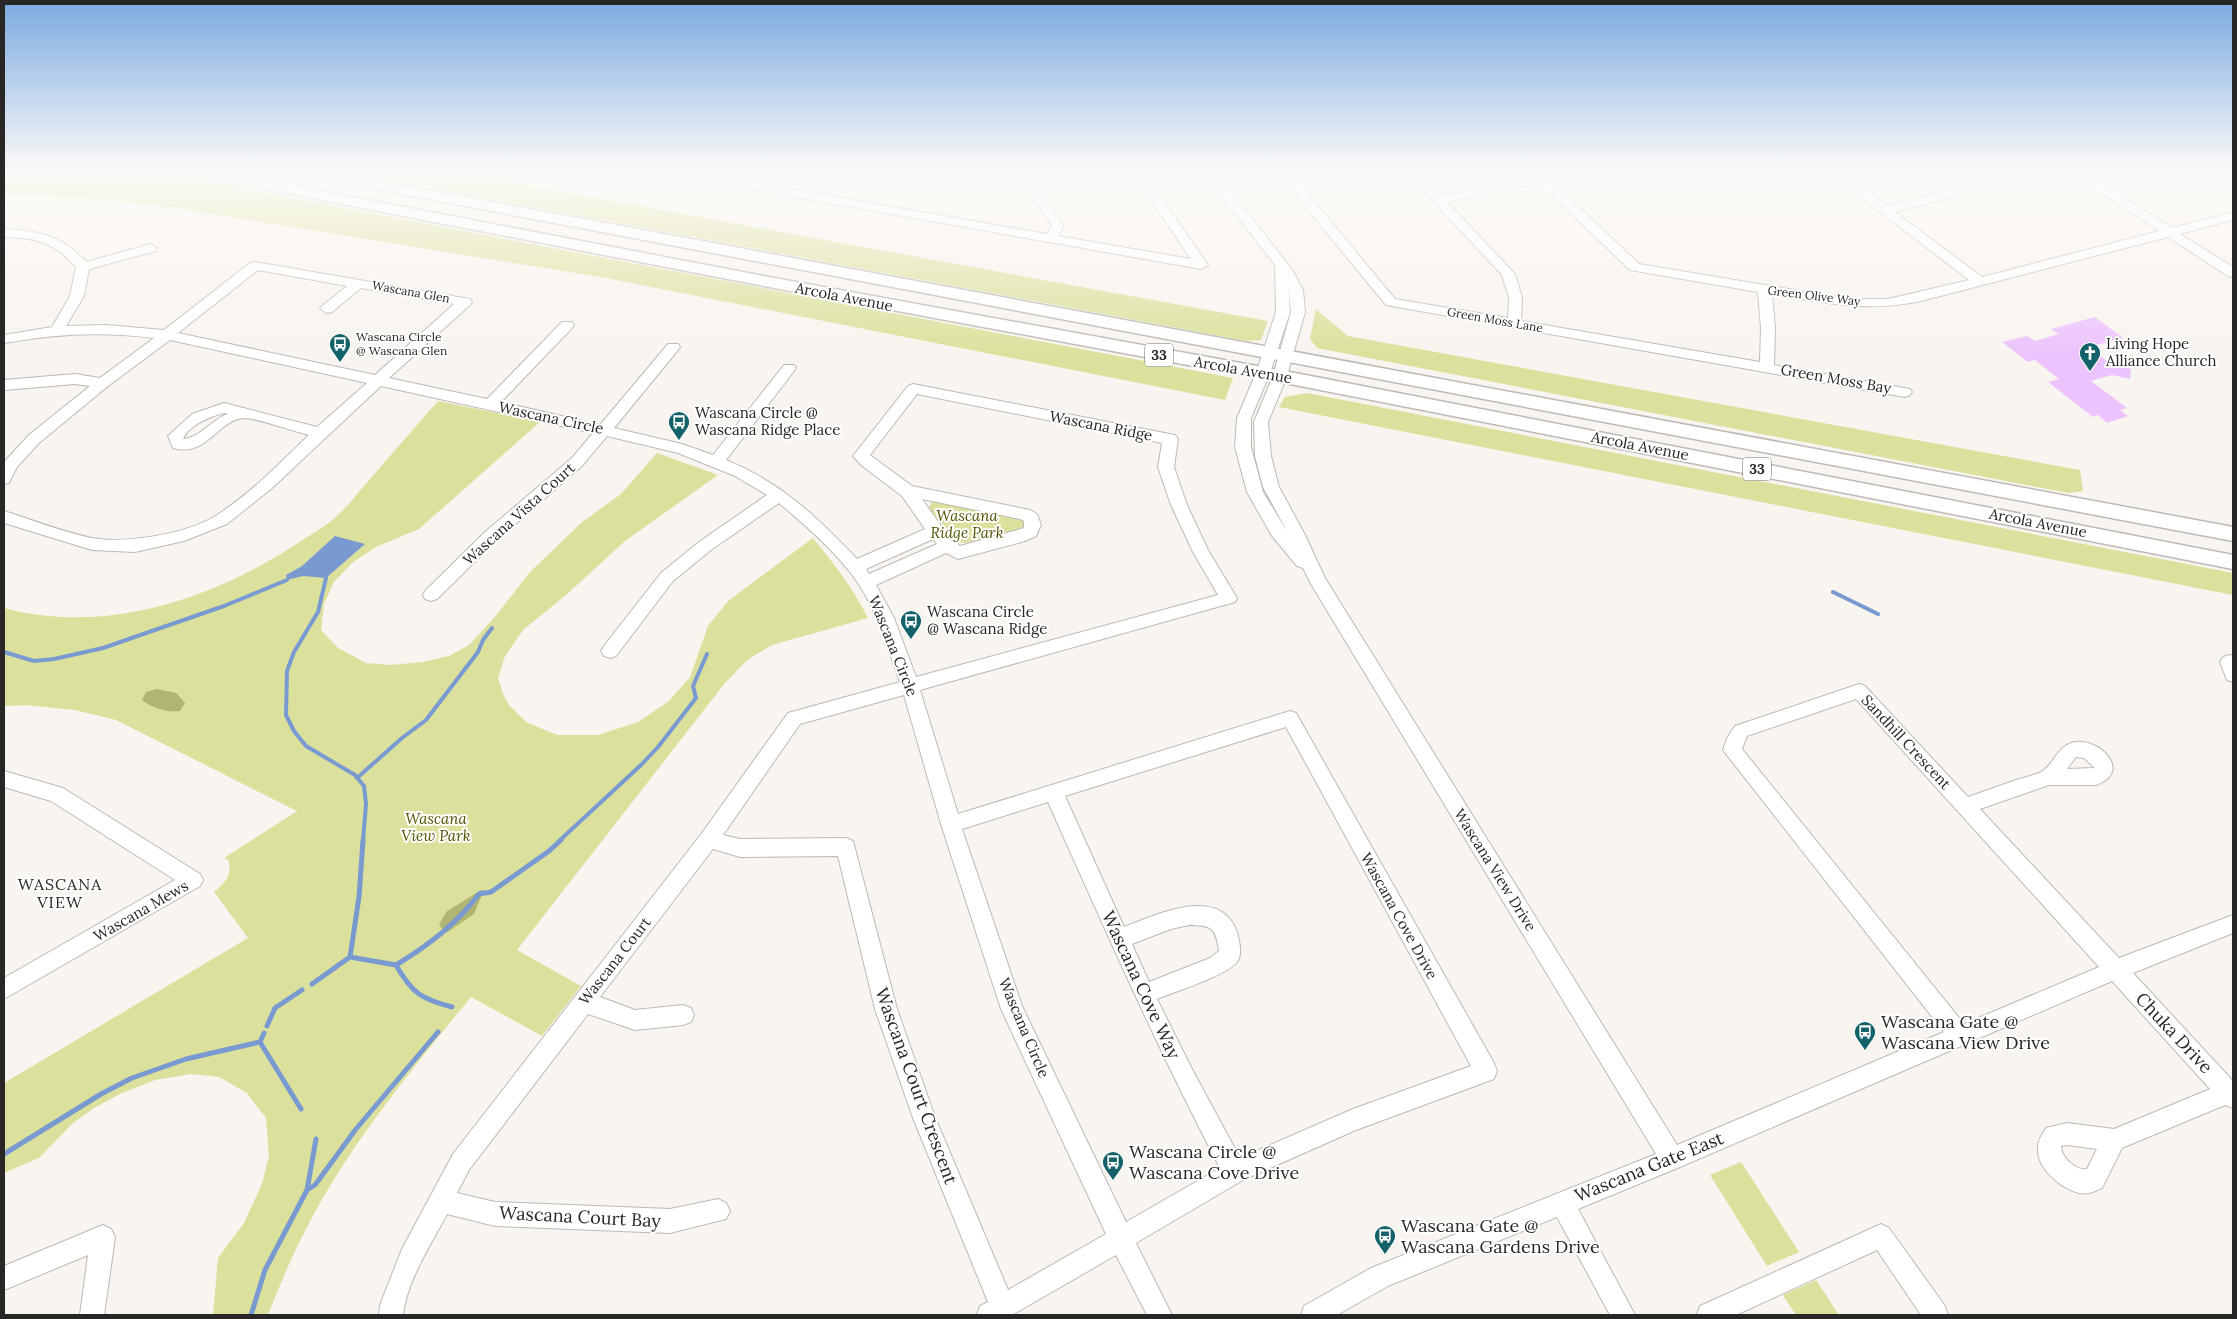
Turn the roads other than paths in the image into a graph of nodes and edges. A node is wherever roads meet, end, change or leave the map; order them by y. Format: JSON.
{"nodes":[{"id":1,"x":4,"y":233,"type":"edge"},
{"id":2,"x":510,"y":233,"type":"edge"},
{"id":3,"x":626,"y":233,"type":"edge"},
{"id":4,"x":1014,"y":233,"type":"edge"},
{"id":5,"x":1054,"y":233,"type":"edge"},
{"id":6,"x":1179,"y":233,"type":"edge"},
{"id":7,"x":1255,"y":233,"type":"edge"},
{"id":8,"x":1333,"y":233,"type":"edge"},
{"id":9,"x":1469,"y":233,"type":"edge"},
{"id":10,"x":1599,"y":233,"type":"edge"},
{"id":11,"x":1916,"y":233,"type":"edge"},
{"id":12,"x":2168,"y":233,"type":"edge"},
{"id":13,"x":2171,"y":233,"type":"edge"},
{"id":14,"x":1050,"y":239,"type":"junction"},
{"id":15,"x":151,"y":248,"type":"dead end"},
{"id":16,"x":84,"y":267,"type":"junction"},
{"id":17,"x":2233,"y":273,"type":"edge"},
{"id":18,"x":1979,"y":281,"type":"junction"},
{"id":19,"x":359,"y":283,"type":"junction"},
{"id":20,"x":1765,"y":290,"type":"junction"},
{"id":21,"x":327,"y":309,"type":"dead end"},
{"id":22,"x":1514,"y":324,"type":"junction"},
{"id":23,"x":567,"y":325,"type":"dead end"},
{"id":24,"x":57,"y":330,"type":"junction"},
{"id":25,"x":167,"y":335,"type":"junction"},
{"id":26,"x":4,"y":339,"type":"edge"},
{"id":27,"x":673,"y":347,"type":"dead end"},
{"id":28,"x":1277,"y":354,"type":"junction"},
{"id":29,"x":1767,"y":367,"type":"junction"},
{"id":30,"x":789,"y":368,"type":"dead end"},
{"id":31,"x":1271,"y":375,"type":"junction"},
{"id":32,"x":377,"y":381,"type":"junction"},
{"id":33,"x":102,"y":383,"type":"junction"},
{"id":34,"x":4,"y":385,"type":"edge"},
{"id":35,"x":1905,"y":392,"type":"dead end"},
{"id":36,"x":490,"y":405,"type":"junction"},
{"id":37,"x":242,"y":414,"type":"dead end"},
{"id":38,"x":604,"y":430,"type":"junction"},
{"id":39,"x":320,"y":433,"type":"junction"},
{"id":40,"x":717,"y":461,"type":"junction"},
{"id":41,"x":6,"y":470,"type":"edge"},
{"id":42,"x":907,"y":491,"type":"junction"},
{"id":43,"x":779,"y":496,"type":"junction"},
{"id":44,"x":4,"y":515,"type":"edge"},
{"id":45,"x":936,"y":531,"type":"junction"},
{"id":46,"x":2233,"y":534,"type":"edge"},
{"id":47,"x":947,"y":546,"type":"junction"},
{"id":48,"x":2233,"y":562,"type":"edge"},
{"id":49,"x":855,"y":567,"type":"junction"},
{"id":50,"x":866,"y":582,"type":"junction"},
{"id":51,"x":431,"y":595,"type":"dead end"},
{"id":52,"x":610,"y":651,"type":"dead end"},
{"id":53,"x":2233,"y":663,"type":"edge"},
{"id":54,"x":2233,"y":675,"type":"edge"},
{"id":55,"x":910,"y":686,"type":"junction"},
{"id":56,"x":2049,"y":777,"type":"dead end"},
{"id":57,"x":4,"y":779,"type":"edge"},
{"id":58,"x":1054,"y":793,"type":"junction"},
{"id":59,"x":1965,"y":806,"type":"junction"},
{"id":60,"x":951,"y":824,"type":"junction"},
{"id":61,"x":709,"y":839,"type":"junction"},
{"id":62,"x":2233,"y":924,"type":"edge"},
{"id":63,"x":1119,"y":939,"type":"junction"},
{"id":64,"x":2116,"y":970,"type":"junction"},
{"id":65,"x":4,"y":989,"type":"edge"},
{"id":66,"x":1144,"y":994,"type":"junction"},
{"id":67,"x":584,"y":1002,"type":"junction"},
{"id":68,"x":683,"y":1015,"type":"dead end"},
{"id":69,"x":1960,"y":1036,"type":"junction"},
{"id":70,"x":2231,"y":1094,"type":"edge"},
{"id":71,"x":2114,"y":1140,"type":"dead end"},
{"id":72,"x":1672,"y":1159,"type":"junction"},
{"id":73,"x":1235,"y":1172,"type":"junction"},
{"id":74,"x":442,"y":1201,"type":"junction"},
{"id":75,"x":1562,"y":1203,"type":"junction"},
{"id":76,"x":718,"y":1212,"type":"dead end"},
{"id":77,"x":1121,"y":1239,"type":"junction"},
{"id":78,"x":4,"y":1278,"type":"edge"},
{"id":79,"x":995,"y":1311,"type":"edge"},
{"id":80,"x":92,"y":1315,"type":"edge"},
{"id":81,"x":391,"y":1315,"type":"edge"},
{"id":82,"x":1160,"y":1315,"type":"edge"},
{"id":83,"x":1313,"y":1315,"type":"edge"},
{"id":84,"x":1623,"y":1315,"type":"edge"},
{"id":85,"x":1709,"y":1315,"type":"edge"},
{"id":86,"x":1936,"y":1315,"type":"edge"}],
"edges":[{"from":1,"to":16,"type":"street"},
{"from":2,"to":31,"type":"main road","name":"Arcola Avenue","number":"33"},
{"from":3,"to":28,"type":"main road","name":"Arcola Avenue","number":"33"},
{"from":4,"to":14,"type":"street"},
{"from":5,"to":14,"type":"street"},
{"from":6,"to":14,"type":"street"},
{"from":7,"to":28,"type":"street","name":"Wascana View Drive"},
{"from":8,"to":22,"type":"street","name":"Green Moss Lane"},
{"from":9,"to":22,"type":"street"},
{"from":10,"to":20,"type":"street","name":"Green Olive Way"},
{"from":11,"to":18,"type":"street"},
{"from":12,"to":18,"type":"street","name":"Green Olive Way"},
{"from":13,"to":17,"type":"street"},
{"from":15,"to":16,"type":"street"},
{"from":16,"to":24,"type":"street"},
{"from":18,"to":20,"type":"street","name":"Green Olive Way"},
{"from":19,"to":21,"type":"street","name":"Wascana Glen"},
{"from":19,"to":25,"type":"street","name":"Wascana Glen"},
{"from":19,"to":32,"type":"street","name":"Wascana Glen"},
{"from":20,"to":29,"type":"street"},
{"from":22,"to":29,"type":"street","name":"Green Moss Lane"},
{"from":23,"to":36,"type":"street"},
{"from":24,"to":25,"type":"street","name":"Wascana Circle"},
{"from":24,"to":26,"type":"street","name":"Wascana Circle"},
{"from":25,"to":32,"type":"street","name":"Wascana Circle"},
{"from":25,"to":33,"type":"street","name":"Wascana Glen"},
{"from":27,"to":38,"type":"street","name":"Wascana Vista Court"},
{"from":28,"to":31,"type":"street","name":"Wascana View Drive"},
{"from":28,"to":46,"type":"main road","name":"Arcola Avenue","number":"33"},
{"from":29,"to":35,"type":"street","name":"Green Moss Bay"},
{"from":30,"to":40,"type":"street"},
{"from":31,"to":48,"type":"main road","name":"Arcola Avenue","number":"33"},
{"from":31,"to":72,"type":"street","name":"Wascana View Drive"},
{"from":32,"to":36,"type":"street","name":"Wascana Circle"},
{"from":32,"to":39,"type":"street"},
{"from":33,"to":34,"type":"street"},
{"from":33,"to":41,"type":"street","name":"Wascana Glen"},
{"from":36,"to":38,"type":"street","name":"Wascana Circle"},
{"from":37,"to":39,"type":"street"},
{"from":38,"to":40,"type":"street","name":"Wascana Circle"},
{"from":38,"to":51,"type":"street","name":"Wascana Vista Court"},
{"from":39,"to":44,"type":"street"},
{"from":40,"to":43,"type":"street","name":"Wascana Circle"},
{"from":42,"to":45,"type":"street","name":"Wascana Ridge"},
{"from":42,"to":47,"type":"street","name":"Wascana Ridge"},
{"from":42,"to":55,"type":"street","name":"Wascana Ridge"},
{"from":43,"to":49,"type":"street","name":"Wascana Circle"},
{"from":43,"to":52,"type":"street"},
{"from":45,"to":47,"type":"street","name":"Wascana Ridge"},
{"from":45,"to":49,"type":"street"},
{"from":47,"to":50,"type":"street"},
{"from":49,"to":50,"type":"street","name":"Wascana Circle"},
{"from":50,"to":55,"type":"street","name":"Wascana Circle"},
{"from":53,"to":54,"type":"street"},
{"from":55,"to":60,"type":"street","name":"Wascana Circle"},
{"from":55,"to":61,"type":"street","name":"Wascana Court"},
{"from":56,"to":59,"type":"street"},
{"from":57,"to":65,"type":"street","name":"Wascana Mews"},
{"from":58,"to":60,"type":"street","name":"Wascana Cove Drive"},
{"from":58,"to":63,"type":"street","name":"Wascana Cove Way"},
{"from":58,"to":73,"type":"street","name":"Wascana Cove Drive"},
{"from":59,"to":64,"type":"street","name":"Sandhill Crescent"},
{"from":59,"to":69,"type":"street","name":"Sandhill Crescent"},
{"from":60,"to":77,"type":"street","name":"Wascana Circle"},
{"from":61,"to":67,"type":"street","name":"Wascana Court"},
{"from":61,"to":79,"type":"street","name":"Wascana Court Crescent"},
{"from":62,"to":64,"type":"street"},
{"from":63,"to":66,"type":"street","name":"Wascana Cove Way"},
{"from":63,"to":66,"type":"street"},
{"from":64,"to":69,"type":"street"},
{"from":64,"to":70,"type":"street","name":"Chuka Drive"},
{"from":66,"to":73,"type":"street","name":"Wascana Cove Way"},
{"from":67,"to":68,"type":"street"},
{"from":67,"to":74,"type":"street","name":"Wascana Court"},
{"from":69,"to":72,"type":"street","name":"Wascana Gate East"},
{"from":70,"to":71,"type":"street"},
{"from":72,"to":75,"type":"street","name":"Wascana Gate East"},
{"from":73,"to":77,"type":"street","name":"Wascana Cove Drive"},
{"from":74,"to":76,"type":"street","name":"Wascana Court Bay"},
{"from":74,"to":81,"type":"street","name":"Wascana Court"},
{"from":75,"to":83,"type":"street","name":"Wascana Gate East"},
{"from":75,"to":84,"type":"street"},
{"from":77,"to":79,"type":"street"},
{"from":77,"to":82,"type":"street","name":"Wascana Circle"},
{"from":78,"to":80,"type":"street"},
{"from":85,"to":86,"type":"street"}]}
